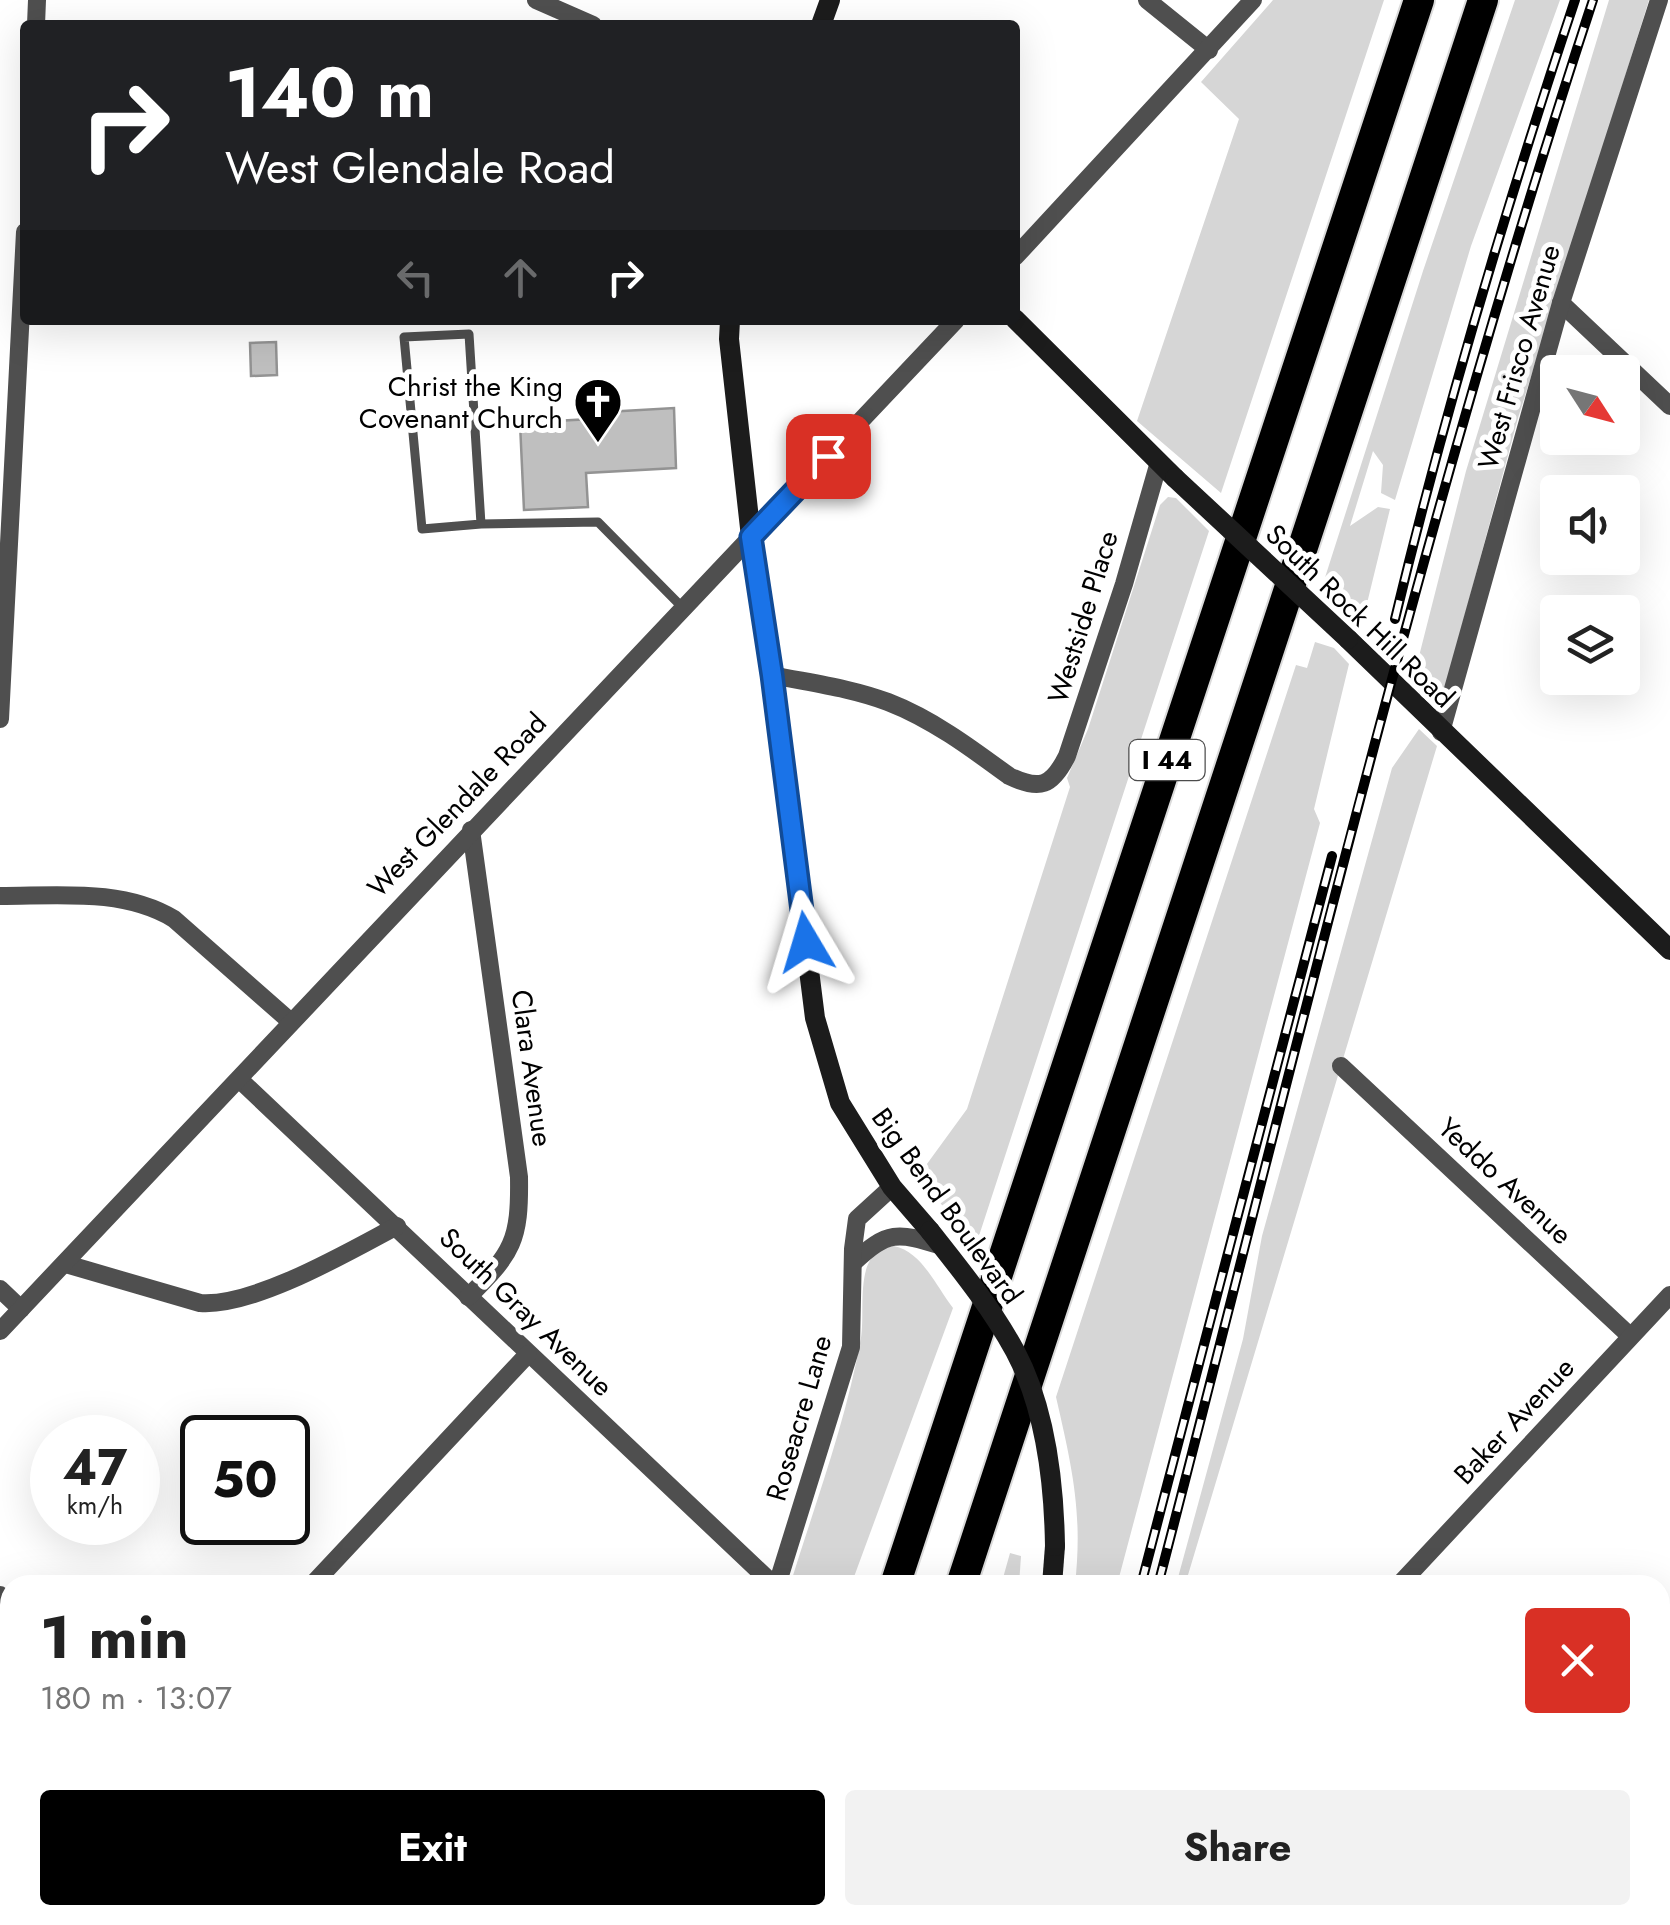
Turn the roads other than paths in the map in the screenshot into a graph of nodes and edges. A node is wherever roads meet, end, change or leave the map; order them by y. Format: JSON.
{"nodes":[{"id":1,"x":536,"y":0,"type":"edge"},
{"id":2,"x":1147,"y":0,"type":"edge"},
{"id":3,"x":1253,"y":0,"type":"edge"},
{"id":4,"x":1418,"y":0,"type":"edge"},
{"id":5,"x":1484,"y":0,"type":"edge"},
{"id":6,"x":1659,"y":0,"type":"edge"},
{"id":7,"x":582,"y":20,"type":"edge"},
{"id":8,"x":1209,"y":50,"type":"junction"},
{"id":9,"x":1020,"y":252,"type":"edge"},
{"id":10,"x":1561,"y":303,"type":"junction"},
{"id":11,"x":1020,"y":324,"type":"edge"},
{"id":12,"x":20,"y":325,"type":"edge"},
{"id":13,"x":730,"y":325,"type":"edge"},
{"id":14,"x":951,"y":325,"type":"edge"},
{"id":15,"x":1670,"y":406,"type":"edge"},
{"id":16,"x":1159,"y":462,"type":"junction"},
{"id":17,"x":481,"y":524,"type":"junction"},
{"id":18,"x":751,"y":537,"type":"junction"},
{"id":19,"x":683,"y":608,"type":"junction"},
{"id":20,"x":772,"y":675,"type":"junction"},
{"id":21,"x":0,"y":718,"type":"edge"},
{"id":22,"x":1441,"y":732,"type":"junction"},
{"id":23,"x":471,"y":830,"type":"junction"},
{"id":24,"x":0,"y":896,"type":"edge"},
{"id":25,"x":1670,"y":950,"type":"edge"},
{"id":26,"x":291,"y":1022,"type":"junction"},
{"id":27,"x":1342,"y":1066,"type":"dead end"},
{"id":28,"x":240,"y":1080,"type":"junction"},
{"id":29,"x":892,"y":1187,"type":"junction"},
{"id":30,"x":397,"y":1226,"type":"junction"},
{"id":31,"x":936,"y":1238,"type":"junction"},
{"id":32,"x":854,"y":1263,"type":"junction"},
{"id":33,"x":66,"y":1264,"type":"junction"},
{"id":34,"x":0,"y":1289,"type":"edge"},
{"id":35,"x":1670,"y":1295,"type":"edge"},
{"id":36,"x":468,"y":1297,"type":"junction"},
{"id":37,"x":21,"y":1308,"type":"junction"},
{"id":38,"x":0,"y":1331,"type":"edge"},
{"id":39,"x":1630,"y":1336,"type":"junction"},
{"id":40,"x":528,"y":1354,"type":"junction"},
{"id":41,"x":321,"y":1575,"type":"edge"},
{"id":42,"x":764,"y":1575,"type":"edge"},
{"id":43,"x":778,"y":1575,"type":"edge"},
{"id":44,"x":898,"y":1575,"type":"edge"},
{"id":45,"x":964,"y":1575,"type":"edge"},
{"id":46,"x":1053,"y":1575,"type":"edge"},
{"id":47,"x":1408,"y":1575,"type":"edge"}],
"edges":[{"from":1,"to":7,"type":"street"},
{"from":2,"to":8,"type":"street"},
{"from":3,"to":8,"type":"street"},
{"from":4,"to":44,"type":"highway","number":"I 44"},
{"from":5,"to":45,"type":"highway","number":"I 44"},
{"from":6,"to":10,"type":"street","name":"West Frisco Avenue"},
{"from":8,"to":9,"type":"street"},
{"from":10,"to":15,"type":"street"},
{"from":10,"to":22,"type":"street","name":"West Frisco Avenue"},
{"from":11,"to":16,"type":"main road","name":"South Rock Hill Road"},
{"from":12,"to":21,"type":"street"},
{"from":13,"to":18,"type":"main road","name":"Big Bend Boulevard"},
{"from":14,"to":18,"type":"street","name":"West Glendale Road"},
{"from":16,"to":20,"type":"street","name":"Westside Place"},
{"from":16,"to":22,"type":"main road","name":"South Rock Hill Road","bridge":true},
{"from":17,"to":17,"type":"lane"},
{"from":17,"to":19,"type":"lane"},
{"from":18,"to":19,"type":"street","name":"West Glendale Road"},
{"from":18,"to":20,"type":"main road","name":"Big Bend Boulevard"},
{"from":19,"to":23,"type":"street","name":"West Glendale Road"},
{"from":20,"to":29,"type":"main road","name":"Big Bend Boulevard"},
{"from":22,"to":25,"type":"main road","name":"South Rock Hill Road"},
{"from":23,"to":26,"type":"street","name":"West Glendale Road"},
{"from":23,"to":36,"type":"street","name":"Clara Avenue"},
{"from":24,"to":26,"type":"street"},
{"from":26,"to":28,"type":"street","name":"West Glendale Road"},
{"from":27,"to":39,"type":"street","name":"Yeddo Avenue"},
{"from":28,"to":30,"type":"street","name":"South Gray Avenue"},
{"from":28,"to":33,"type":"street","name":"West Glendale Road"},
{"from":29,"to":31,"type":"main road","name":"Big Bend Boulevard"},
{"from":29,"to":32,"type":"street","name":"Roseacre Lane"},
{"from":30,"to":33,"type":"street"},
{"from":30,"to":36,"type":"street","name":"South Gray Avenue"},
{"from":31,"to":32,"type":"street"},
{"from":31,"to":46,"type":"main road","name":"Big Bend Boulevard","bridge":true},
{"from":32,"to":43,"type":"street","name":"Roseacre Lane"},
{"from":33,"to":37,"type":"street","name":"West Glendale Road"},
{"from":34,"to":37,"type":"street"},
{"from":35,"to":39,"type":"street","name":"Baker Avenue"},
{"from":36,"to":40,"type":"street","name":"South Gray Avenue"},
{"from":37,"to":38,"type":"street","name":"West Glendale Road"},
{"from":39,"to":47,"type":"street","name":"Baker Avenue"},
{"from":40,"to":41,"type":"street"},
{"from":40,"to":42,"type":"street","name":"South Gray Avenue"}]}
